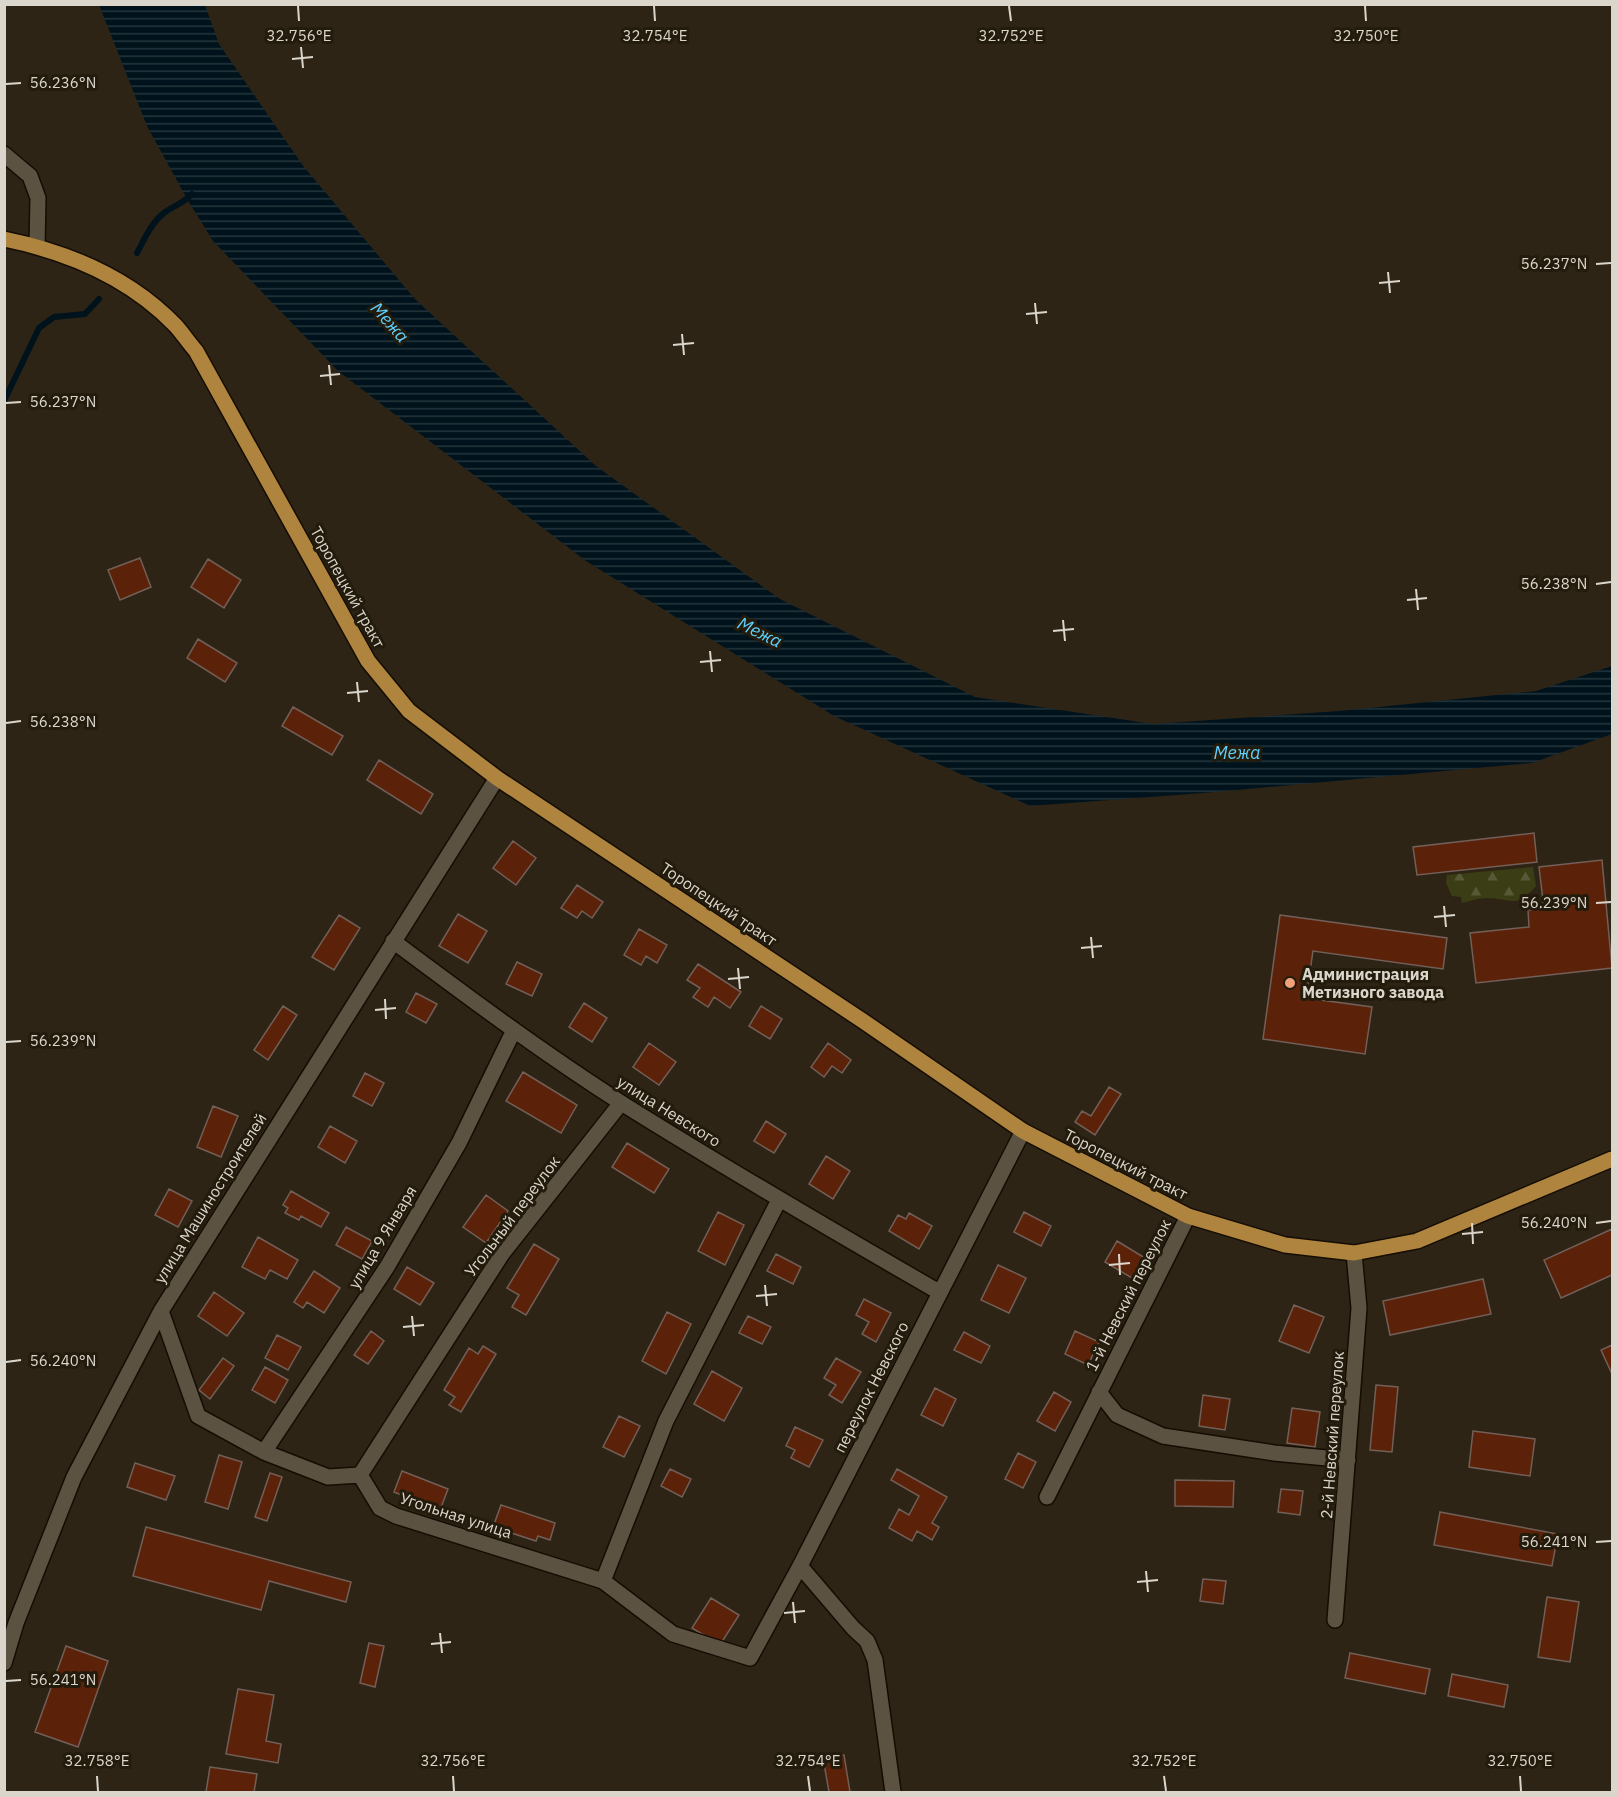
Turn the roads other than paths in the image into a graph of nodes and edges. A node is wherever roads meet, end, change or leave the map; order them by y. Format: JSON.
{"nodes":[{"id":1,"x":4,"y":154,"type":"edge"},
{"id":2,"x":4,"y":239,"type":"edge"},
{"id":3,"x":37,"y":246,"type":"junction"},
{"id":4,"x":497,"y":778,"type":"junction"},
{"id":5,"x":393,"y":941,"type":"junction"},
{"id":6,"x":514,"y":1030,"type":"junction"},
{"id":7,"x":621,"y":1103,"type":"junction"},
{"id":8,"x":1023,"y":1131,"type":"junction"},
{"id":9,"x":1612,"y":1160,"type":"edge"},
{"id":10,"x":779,"y":1200,"type":"junction"},
{"id":11,"x":1188,"y":1216,"type":"junction"},
{"id":12,"x":1354,"y":1253,"type":"junction"},
{"id":13,"x":939,"y":1293,"type":"junction"},
{"id":14,"x":160,"y":1311,"type":"junction"},
{"id":15,"x":1100,"y":1392,"type":"junction"},
{"id":16,"x":264,"y":1452,"type":"junction"},
{"id":17,"x":1348,"y":1460,"type":"junction"},
{"id":18,"x":360,"y":1475,"type":"junction"},
{"id":19,"x":1047,"y":1497,"type":"dead end"},
{"id":20,"x":800,"y":1566,"type":"junction"},
{"id":21,"x":603,"y":1581,"type":"junction"},
{"id":22,"x":1335,"y":1620,"type":"dead end"},
{"id":23,"x":750,"y":1658,"type":"joint"},
{"id":24,"x":4,"y":1663,"type":"edge"},
{"id":25,"x":892,"y":1792,"type":"edge"}],
"edges":[{"from":1,"to":3,"type":"street"},
{"from":2,"to":3,"type":"main road","name":"Торопецкий тракт"},
{"from":3,"to":4,"type":"main road","name":"Торопецкий тракт"},
{"from":4,"to":5,"type":"street","name":"улица Машиностроителей"},
{"from":4,"to":8,"type":"main road","name":"Торопецкий тракт"},
{"from":5,"to":6,"type":"street","name":"улица Невского"},
{"from":5,"to":14,"type":"street","name":"улица Машиностроителей"},
{"from":6,"to":7,"type":"street","name":"улица Невского"},
{"from":6,"to":16,"type":"street","name":"улица 9 Января"},
{"from":7,"to":10,"type":"street","name":"улица Невского"},
{"from":7,"to":18,"type":"street","name":"Угольный переулок"},
{"from":8,"to":11,"type":"main road","name":"Торопецкий тракт"},
{"from":8,"to":13,"type":"street","name":"переулок Невского"},
{"from":9,"to":12,"type":"main road","name":"Торопецкий тракт"},
{"from":10,"to":13,"type":"street","name":"улица Невского"},
{"from":10,"to":21,"type":"street"},
{"from":11,"to":12,"type":"main road","name":"Торопецкий тракт"},
{"from":11,"to":15,"type":"street","name":"1-й Невский переулок"},
{"from":12,"to":17,"type":"street","name":"2-й Невский переулок"},
{"from":13,"to":20,"type":"street","name":"переулок Невского"},
{"from":14,"to":16,"type":"street"},
{"from":14,"to":24,"type":"street","name":"улица Машиностроителей"},
{"from":15,"to":17,"type":"street","name":"1-й Невский переулок"},
{"from":15,"to":19,"type":"street","name":"1-й Невский переулок"},
{"from":16,"to":18,"type":"street"},
{"from":17,"to":22,"type":"street","name":"2-й Невский переулок"},
{"from":18,"to":21,"type":"street","name":"Угольная улица"},
{"from":20,"to":23,"type":"street","name":"переулок Невского"},
{"from":20,"to":25,"type":"street"},
{"from":21,"to":23,"type":"street","name":"Угольная улица"}]}
